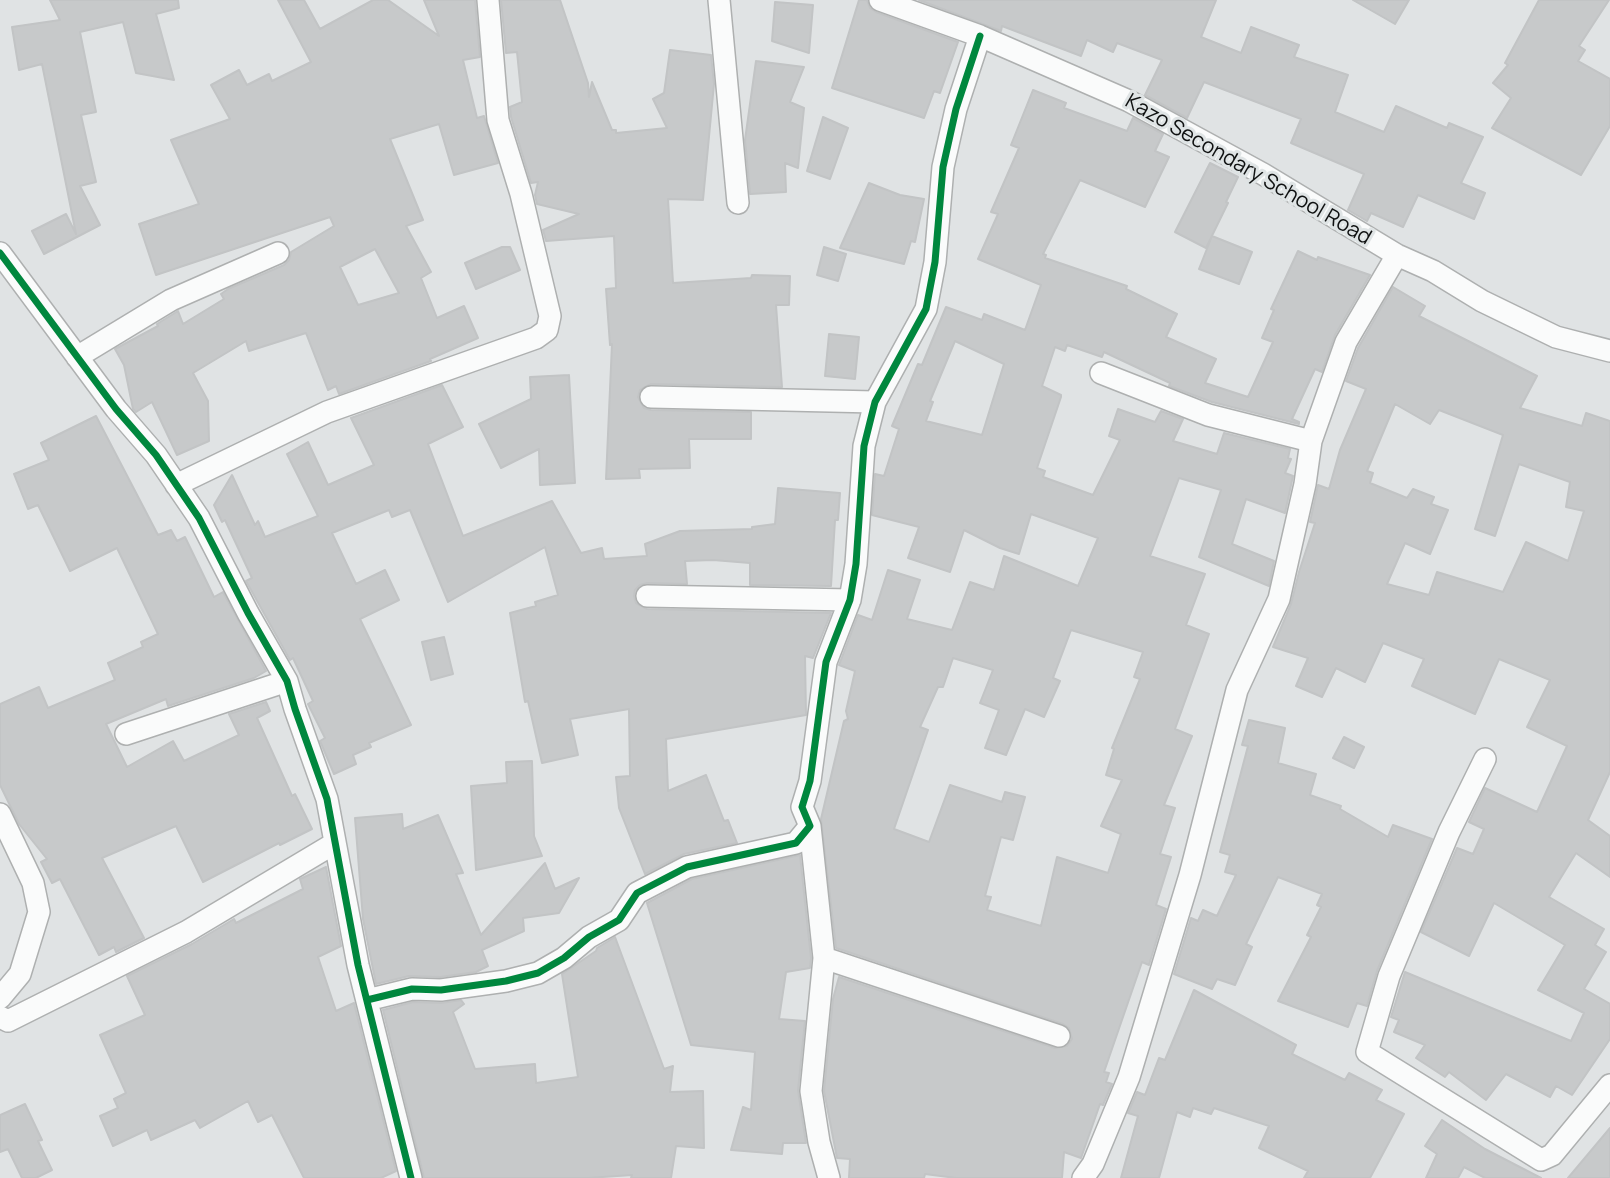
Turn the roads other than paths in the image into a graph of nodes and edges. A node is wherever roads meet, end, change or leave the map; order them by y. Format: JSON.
{"nodes":[{"id":1,"x":488,"y":0,"type":"edge"},
{"id":2,"x":719,"y":0,"type":"edge"},
{"id":3,"x":880,"y":0,"type":"edge"},
{"id":4,"x":980,"y":36,"type":"junction"},
{"id":5,"x":738,"y":203,"type":"dead end"},
{"id":6,"x":0,"y":253,"type":"edge"},
{"id":7,"x":278,"y":253,"type":"dead end"},
{"id":8,"x":1397,"y":255,"type":"junction"},
{"id":9,"x":1610,"y":351,"type":"edge"},
{"id":10,"x":77,"y":357,"type":"junction"},
{"id":11,"x":1101,"y":373,"type":"dead end"},
{"id":12,"x":650,"y":397,"type":"dead end"},
{"id":13,"x":875,"y":402,"type":"junction"},
{"id":14,"x":1311,"y":441,"type":"junction"},
{"id":15,"x":176,"y":485,"type":"junction"},
{"id":16,"x":647,"y":596,"type":"dead end"},
{"id":17,"x":850,"y":600,"type":"junction"},
{"id":18,"x":288,"y":681,"type":"junction"},
{"id":19,"x":126,"y":734,"type":"dead end"},
{"id":20,"x":1485,"y":760,"type":"dead end"},
{"id":21,"x":0,"y":814,"type":"edge"},
{"id":22,"x":810,"y":826,"type":"junction"},
{"id":23,"x":335,"y":842,"type":"junction"},
{"id":24,"x":824,"y":958,"type":"junction"},
{"id":25,"x":0,"y":998,"type":"edge"},
{"id":26,"x":367,"y":1000,"type":"junction"},
{"id":27,"x":0,"y":1017,"type":"edge"},
{"id":28,"x":1059,"y":1036,"type":"dead end"},
{"id":29,"x":1610,"y":1085,"type":"edge"},
{"id":30,"x":411,"y":1178,"type":"edge"},
{"id":31,"x":830,"y":1178,"type":"edge"},
{"id":32,"x":1083,"y":1178,"type":"edge"}],
"edges":[{"from":1,"to":15,"type":"street"},
{"from":2,"to":5,"type":"street"},
{"from":3,"to":4,"type":"street","name":"Kazo Secondary School Road"},
{"from":4,"to":8,"type":"street","name":"Kazo Secondary School Road"},
{"from":4,"to":13,"type":"street"},
{"from":6,"to":10,"type":"street"},
{"from":7,"to":10,"type":"street"},
{"from":8,"to":9,"type":"street","name":"Kazo Secondary School Road"},
{"from":8,"to":14,"type":"street"},
{"from":10,"to":15,"type":"street"},
{"from":11,"to":14,"type":"street"},
{"from":12,"to":13,"type":"street"},
{"from":13,"to":17,"type":"street"},
{"from":14,"to":32,"type":"street"},
{"from":15,"to":18,"type":"street"},
{"from":16,"to":17,"type":"street"},
{"from":17,"to":22,"type":"street"},
{"from":18,"to":19,"type":"street"},
{"from":18,"to":23,"type":"street"},
{"from":20,"to":29,"type":"street"},
{"from":21,"to":25,"type":"street"},
{"from":22,"to":24,"type":"street"},
{"from":22,"to":26,"type":"street"},
{"from":23,"to":26,"type":"street"},
{"from":23,"to":27,"type":"street"},
{"from":24,"to":28,"type":"street"},
{"from":24,"to":31,"type":"street"},
{"from":26,"to":30,"type":"street"}]}
